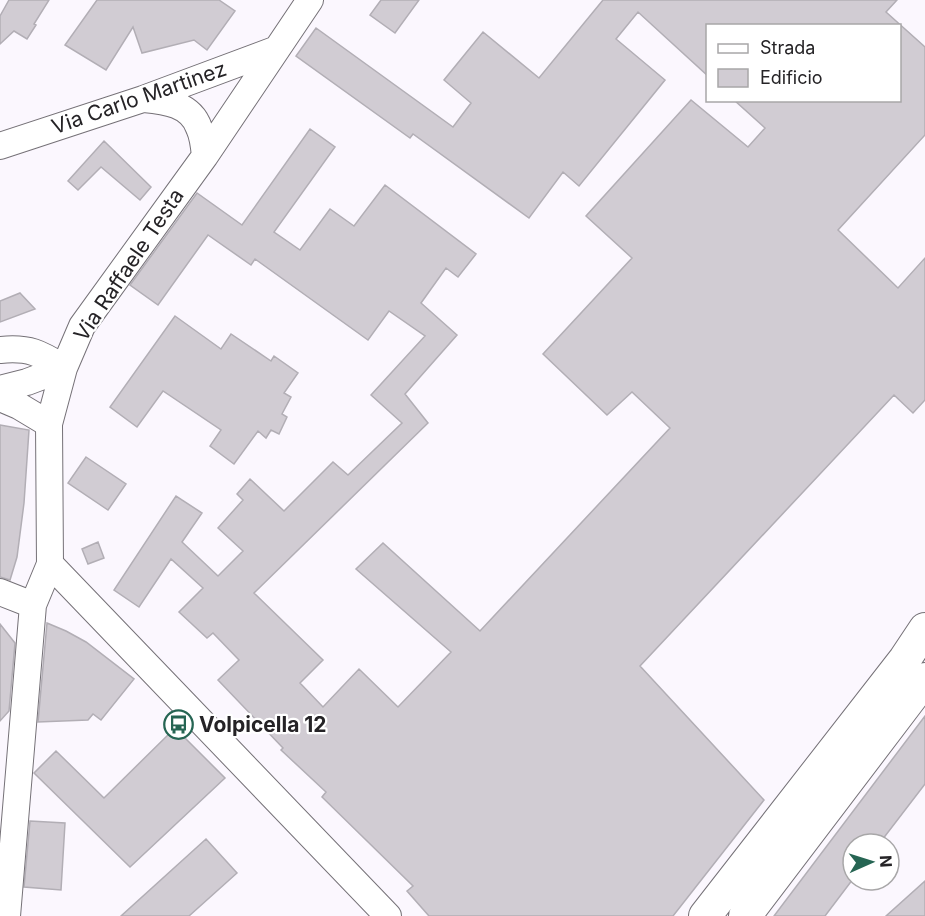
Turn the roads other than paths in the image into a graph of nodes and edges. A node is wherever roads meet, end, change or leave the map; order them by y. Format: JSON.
{"nodes":[{"id":1,"x":310,"y":0,"type":"edge"},
{"id":2,"x":277,"y":49,"type":"junction"},
{"id":3,"x":143,"y":99,"type":"junction"},
{"id":4,"x":0,"y":146,"type":"edge"},
{"id":5,"x":205,"y":156,"type":"junction"},
{"id":6,"x":0,"y":350,"type":"edge"},
{"id":7,"x":64,"y":368,"type":"junction"},
{"id":8,"x":0,"y":389,"type":"edge"},
{"id":9,"x":0,"y":398,"type":"edge"},
{"id":10,"x":50,"y":423,"type":"junction"},
{"id":11,"x":50,"y":564,"type":"junction"},
{"id":12,"x":0,"y":592,"type":"edge"},
{"id":13,"x":33,"y":605,"type":"junction"},
{"id":14,"x":925,"y":629,"type":"edge"},
{"id":15,"x":925,"y":679,"type":"edge"},
{"id":16,"x":7,"y":916,"type":"edge"},
{"id":17,"x":388,"y":916,"type":"edge"},
{"id":18,"x":705,"y":916,"type":"edge"},
{"id":19,"x":745,"y":916,"type":"edge"}],
"edges":[{"from":1,"to":2,"type":"street","name":"Via Raffaele Testa"},
{"from":2,"to":3,"type":"street","name":"Via Carlo Martinez"},
{"from":2,"to":5,"type":"street","name":"Via Raffaele Testa"},
{"from":3,"to":4,"type":"street","name":"Via Carlo Martinez"},
{"from":3,"to":5,"type":"street"},
{"from":5,"to":7,"type":"street","name":"Via Raffaele Testa"},
{"from":6,"to":7,"type":"street"},
{"from":7,"to":8,"type":"street"},
{"from":7,"to":10,"type":"street","name":"Via Raffaele Testa"},
{"from":9,"to":10,"type":"street"},
{"from":10,"to":11,"type":"street","name":"Via Raffaele Testa"},
{"from":11,"to":13,"type":"street"},
{"from":11,"to":17,"type":"street"},
{"from":12,"to":13,"type":"street"},
{"from":13,"to":16,"type":"street"},
{"from":14,"to":18,"type":"main road"},
{"from":15,"to":19,"type":"main road"}]}
